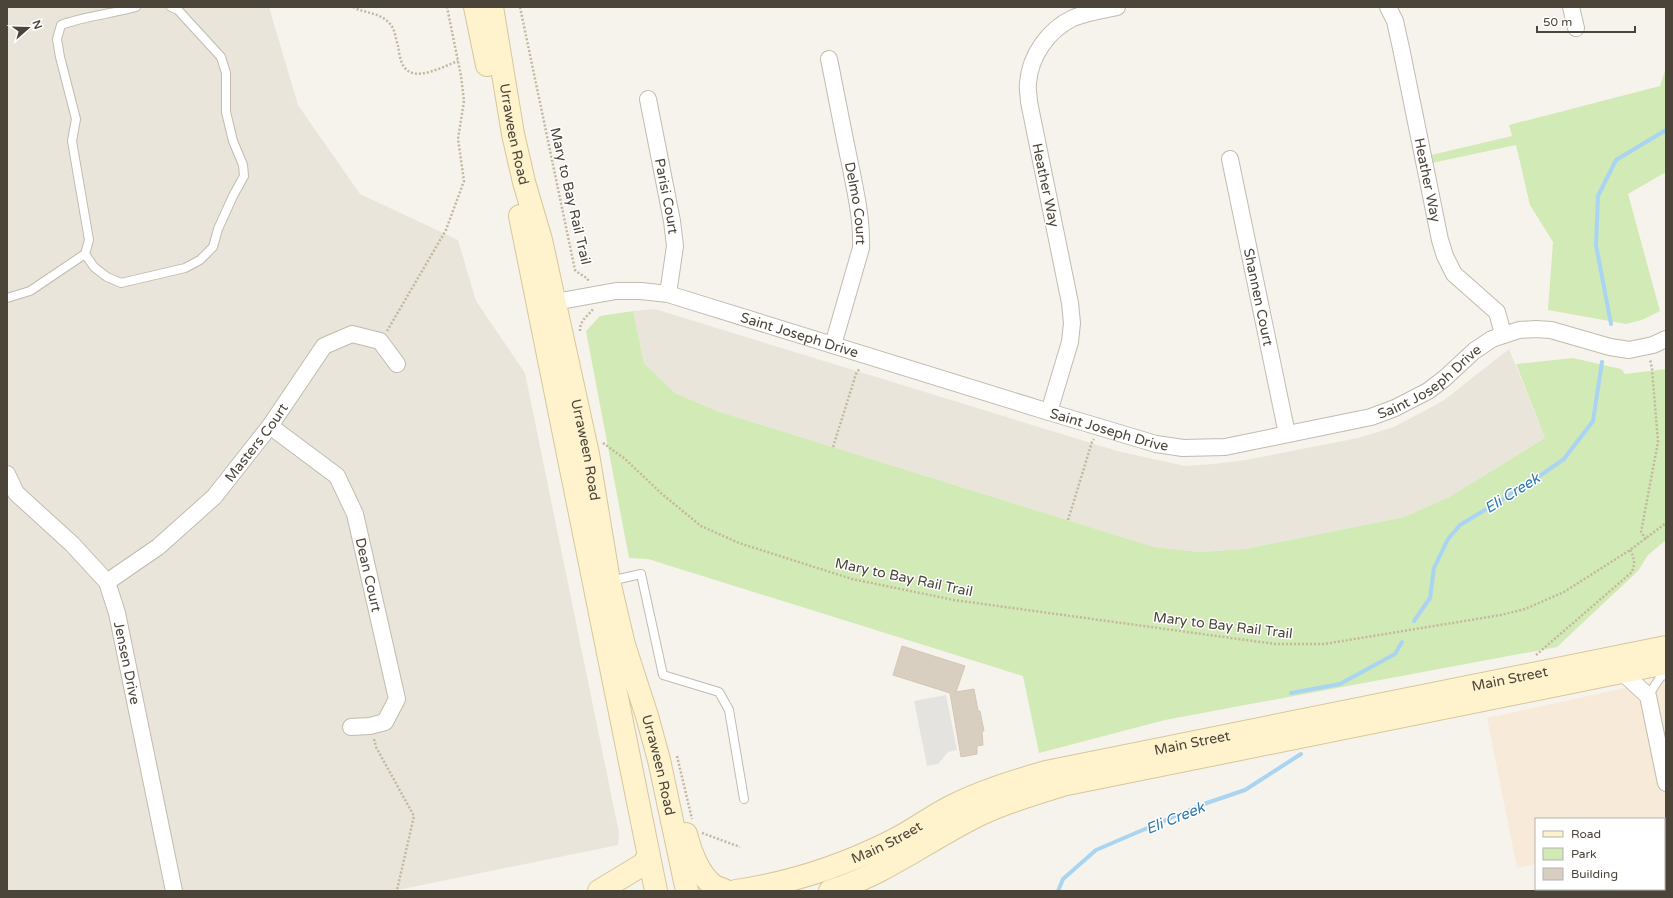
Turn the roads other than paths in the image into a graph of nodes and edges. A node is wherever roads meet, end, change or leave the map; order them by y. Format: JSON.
{"nodes":[{"id":1,"x":136,"y":7,"type":"edge"},
{"id":2,"x":171,"y":7,"type":"edge"},
{"id":3,"x":475,"y":7,"type":"edge"},
{"id":4,"x":492,"y":7,"type":"edge"},
{"id":5,"x":1117,"y":7,"type":"edge"},
{"id":6,"x":1388,"y":7,"type":"edge"},
{"id":7,"x":1572,"y":7,"type":"edge"},
{"id":8,"x":1576,"y":28,"type":"dead end"},
{"id":9,"x":829,"y":60,"type":"dead end"},
{"id":10,"x":648,"y":99,"type":"dead end"},
{"id":11,"x":1230,"y":159,"type":"dead end"},
{"id":12,"x":85,"y":254,"type":"junction"},
{"id":13,"x":668,"y":294,"type":"junction"},
{"id":14,"x":7,"y":298,"type":"edge"},
{"id":15,"x":547,"y":304,"type":"junction"},
{"id":16,"x":1503,"y":334,"type":"junction"},
{"id":17,"x":1666,"y":339,"type":"edge"},
{"id":18,"x":833,"y":345,"type":"junction"},
{"id":19,"x":397,"y":364,"type":"dead end"},
{"id":20,"x":1049,"y":412,"type":"junction"},
{"id":21,"x":270,"y":426,"type":"junction"},
{"id":22,"x":1287,"y":434,"type":"junction"},
{"id":23,"x":7,"y":474,"type":"edge"},
{"id":24,"x":609,"y":581,"type":"junction"},
{"id":25,"x":107,"y":582,"type":"junction"},
{"id":26,"x":1666,"y":647,"type":"edge"},
{"id":27,"x":1652,"y":671,"type":"edge"},
{"id":28,"x":1648,"y":696,"type":"junction"},
{"id":29,"x":648,"y":716,"type":"junction"},
{"id":30,"x":351,"y":727,"type":"dead end"},
{"id":31,"x":1666,"y":783,"type":"edge"},
{"id":32,"x":744,"y":799,"type":"dead end"},
{"id":33,"x":928,"y":843,"type":"junction"},
{"id":34,"x":649,"y":857,"type":"junction"},
{"id":35,"x":174,"y":891,"type":"edge"},
{"id":36,"x":599,"y":891,"type":"edge"},
{"id":37,"x":656,"y":891,"type":"edge"},
{"id":38,"x":687,"y":891,"type":"edge"},
{"id":39,"x":726,"y":891,"type":"edge"},
{"id":40,"x":736,"y":891,"type":"edge"},
{"id":41,"x":830,"y":891,"type":"edge"},
{"id":42,"x":863,"y":891,"type":"edge"}],
"edges":[{"from":1,"to":12,"type":"lane"},
{"from":2,"to":12,"type":"lane"},
{"from":3,"to":15,"type":"main road","name":"Urraween Road"},
{"from":4,"to":15,"type":"main road","name":"Urraween Road"},
{"from":5,"to":20,"type":"street","name":"Heather Way"},
{"from":6,"to":16,"type":"street","name":"Heather Way"},
{"from":7,"to":8,"type":"street"},
{"from":9,"to":18,"type":"street","name":"Delmo Court"},
{"from":10,"to":13,"type":"street","name":"Parisi Court"},
{"from":11,"to":22,"type":"street","name":"Shannen Court"},
{"from":12,"to":14,"type":"lane"},
{"from":13,"to":15,"type":"street","name":"Saint Joseph Drive"},
{"from":13,"to":18,"type":"street","name":"Saint Joseph Drive"},
{"from":15,"to":24,"type":"main road","name":"Urraween Road"},
{"from":15,"to":34,"type":"main road","name":"Urraween Road"},
{"from":16,"to":17,"type":"street","name":"Saint Joseph Drive"},
{"from":16,"to":22,"type":"street","name":"Saint Joseph Drive"},
{"from":18,"to":20,"type":"street","name":"Saint Joseph Drive"},
{"from":19,"to":21,"type":"street","name":"Masters Court"},
{"from":20,"to":22,"type":"street","name":"Saint Joseph Drive"},
{"from":21,"to":25,"type":"street","name":"Masters Court"},
{"from":21,"to":30,"type":"street","name":"Dean Court"},
{"from":23,"to":25,"type":"street","name":"Jensen Drive"},
{"from":24,"to":29,"type":"main road","name":"Urraween Road"},
{"from":24,"to":32,"type":"lane"},
{"from":25,"to":35,"type":"street","name":"Jensen Drive"},
{"from":26,"to":40,"type":"main road","name":"Main Street"},
{"from":27,"to":28,"type":"street"},
{"from":27,"to":28,"type":"lane"},
{"from":27,"to":33,"type":"main road","name":"Main Street"},
{"from":28,"to":31,"type":"street"},
{"from":29,"to":38,"type":"main road","name":"Urraween Road"},
{"from":29,"to":39,"type":"main road"},
{"from":33,"to":41,"type":"main road","name":"Main Street"},
{"from":33,"to":42,"type":"main road"},
{"from":34,"to":36,"type":"main road"},
{"from":34,"to":37,"type":"main road","name":"Urraween Road"}]}
